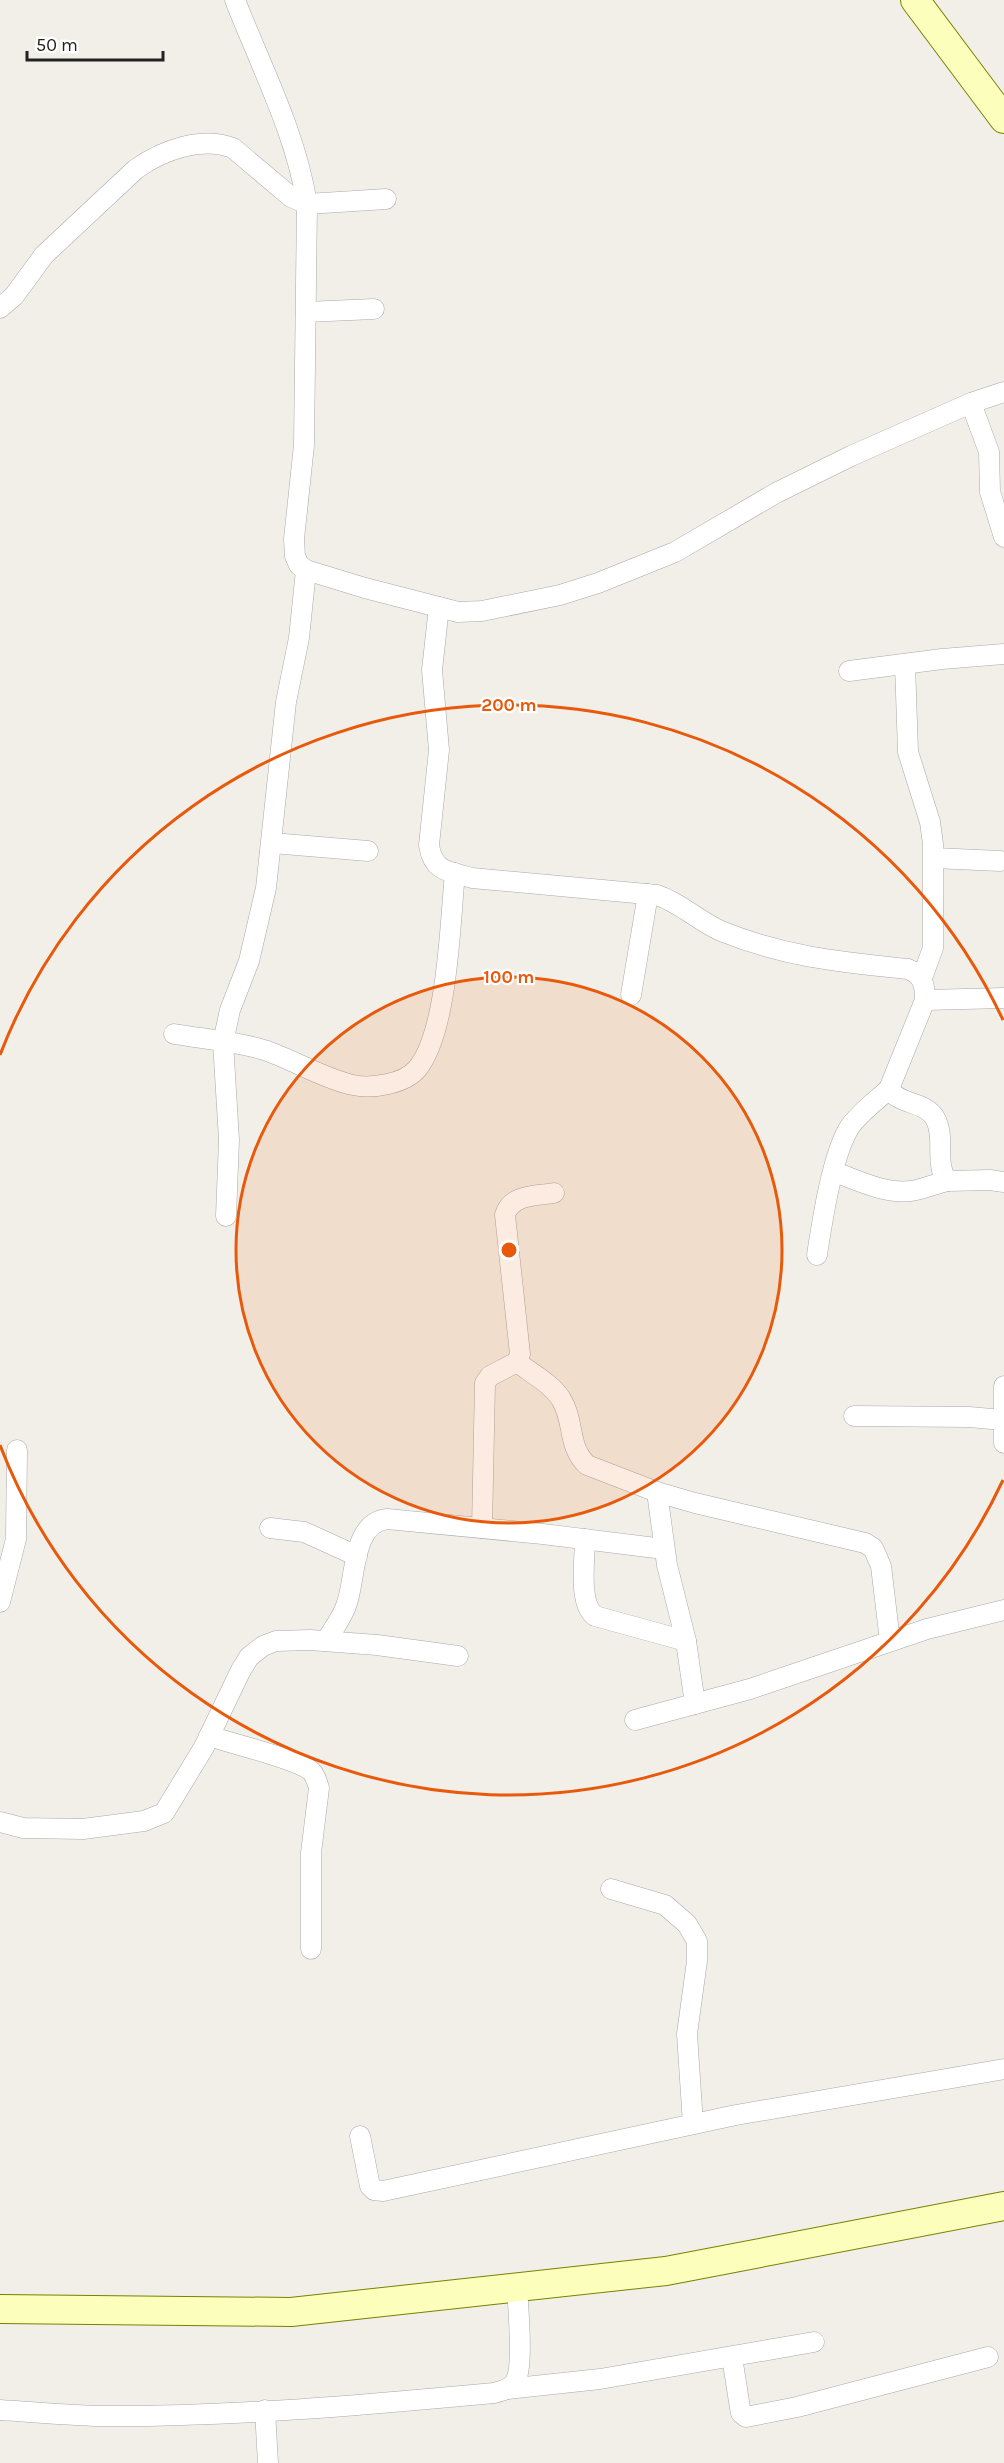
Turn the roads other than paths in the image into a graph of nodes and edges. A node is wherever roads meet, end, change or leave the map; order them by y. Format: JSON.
{"nodes":[{"id":1,"x":236,"y":0,"type":"edge"},
{"id":2,"x":915,"y":0,"type":"edge"},
{"id":3,"x":1004,"y":119,"type":"edge"},
{"id":4,"x":386,"y":199,"type":"dead end"},
{"id":5,"x":307,"y":204,"type":"junction"},
{"id":6,"x":0,"y":308,"type":"edge"},
{"id":7,"x":374,"y":309,"type":"dead end"},
{"id":8,"x":306,"y":312,"type":"junction"},
{"id":9,"x":1004,"y":392,"type":"edge"},
{"id":10,"x":971,"y":403,"type":"junction"},
{"id":11,"x":1004,"y":537,"type":"edge"},
{"id":12,"x":306,"y":570,"type":"junction"},
{"id":13,"x":438,"y":607,"type":"junction"},
{"id":14,"x":1004,"y":654,"type":"edge"},
{"id":15,"x":905,"y":664,"type":"junction"},
{"id":16,"x":849,"y":671,"type":"dead end"},
{"id":17,"x":273,"y":843,"type":"junction"},
{"id":18,"x":368,"y":851,"type":"dead end"},
{"id":19,"x":934,"y":858,"type":"junction"},
{"id":20,"x":1000,"y":861,"type":"dead end"},
{"id":21,"x":455,"y":873,"type":"junction"},
{"id":22,"x":648,"y":894,"type":"junction"},
{"id":23,"x":922,"y":978,"type":"junction"},
{"id":24,"x":631,"y":995,"type":"dead end"},
{"id":25,"x":1004,"y":998,"type":"edge"},
{"id":26,"x":925,"y":1000,"type":"junction"},
{"id":27,"x":174,"y":1034,"type":"dead end"},
{"id":28,"x":223,"y":1042,"type":"junction"},
{"id":29,"x":889,"y":1089,"type":"junction"},
{"id":30,"x":834,"y":1172,"type":"junction"},
{"id":31,"x":947,"y":1181,"type":"junction"},
{"id":32,"x":1004,"y":1182,"type":"edge"},
{"id":33,"x":554,"y":1193,"type":"dead end"},
{"id":34,"x":226,"y":1216,"type":"dead end"},
{"id":35,"x":817,"y":1255,"type":"dead end"},
{"id":36,"x":517,"y":1362,"type":"junction"},
{"id":37,"x":1004,"y":1386,"type":"edge"},
{"id":38,"x":854,"y":1416,"type":"dead end"},
{"id":39,"x":1003,"y":1420,"type":"edge"},
{"id":40,"x":1004,"y":1443,"type":"edge"},
{"id":41,"x":17,"y":1450,"type":"dead end"},
{"id":42,"x":657,"y":1491,"type":"junction"},
{"id":43,"x":270,"y":1528,"type":"dead end"},
{"id":44,"x":482,"y":1528,"type":"junction"},
{"id":45,"x":585,"y":1539,"type":"junction"},
{"id":46,"x":664,"y":1549,"type":"junction"},
{"id":47,"x":357,"y":1556,"type":"junction"},
{"id":48,"x":0,"y":1602,"type":"edge"},
{"id":49,"x":1004,"y":1610,"type":"edge"},
{"id":50,"x":326,"y":1641,"type":"junction"},
{"id":51,"x":686,"y":1641,"type":"junction"},
{"id":52,"x":890,"y":1641,"type":"junction"},
{"id":53,"x":458,"y":1656,"type":"dead end"},
{"id":54,"x":695,"y":1704,"type":"junction"},
{"id":55,"x":635,"y":1720,"type":"dead end"},
{"id":56,"x":209,"y":1736,"type":"junction"},
{"id":57,"x":0,"y":1821,"type":"edge"},
{"id":58,"x":611,"y":1889,"type":"dead end"},
{"id":59,"x":310,"y":1948,"type":"dead end"},
{"id":60,"x":1004,"y":2069,"type":"edge"},
{"id":61,"x":693,"y":2124,"type":"junction"},
{"id":62,"x":360,"y":2136,"type":"dead end"},
{"id":63,"x":1004,"y":2206,"type":"edge"},
{"id":64,"x":517,"y":2287,"type":"junction"},
{"id":65,"x":0,"y":2309,"type":"edge"},
{"id":66,"x":814,"y":2342,"type":"dead end"},
{"id":67,"x":732,"y":2357,"type":"junction"},
{"id":68,"x":988,"y":2357,"type":"dead end"},
{"id":69,"x":507,"y":2389,"type":"junction"},
{"id":70,"x":0,"y":2410,"type":"edge"},
{"id":71,"x":265,"y":2410,"type":"junction"},
{"id":72,"x":268,"y":2463,"type":"edge"}],
"edges":[{"from":1,"to":5,"type":"street"},
{"from":2,"to":3,"type":"main road"},
{"from":4,"to":5,"type":"street"},
{"from":5,"to":6,"type":"street"},
{"from":5,"to":8,"type":"street"},
{"from":7,"to":8,"type":"street"},
{"from":8,"to":12,"type":"street"},
{"from":9,"to":10,"type":"street"},
{"from":10,"to":11,"type":"street"},
{"from":10,"to":13,"type":"street"},
{"from":12,"to":13,"type":"street"},
{"from":12,"to":17,"type":"street"},
{"from":13,"to":21,"type":"street"},
{"from":14,"to":15,"type":"street"},
{"from":15,"to":16,"type":"street"},
{"from":15,"to":19,"type":"street"},
{"from":17,"to":18,"type":"street"},
{"from":17,"to":28,"type":"street"},
{"from":19,"to":20,"type":"street"},
{"from":19,"to":23,"type":"street"},
{"from":21,"to":22,"type":"street"},
{"from":21,"to":28,"type":"street"},
{"from":22,"to":23,"type":"street"},
{"from":22,"to":24,"type":"street"},
{"from":23,"to":26,"type":"street"},
{"from":25,"to":26,"type":"street"},
{"from":26,"to":29,"type":"street"},
{"from":27,"to":28,"type":"street"},
{"from":28,"to":34,"type":"street"},
{"from":29,"to":30,"type":"street"},
{"from":29,"to":31,"type":"street"},
{"from":30,"to":31,"type":"street"},
{"from":30,"to":35,"type":"street"},
{"from":31,"to":32,"type":"street"},
{"from":33,"to":36,"type":"street"},
{"from":36,"to":42,"type":"street"},
{"from":36,"to":44,"type":"street"},
{"from":37,"to":39,"type":"street"},
{"from":38,"to":39,"type":"street"},
{"from":39,"to":40,"type":"street"},
{"from":41,"to":48,"type":"street"},
{"from":42,"to":46,"type":"street"},
{"from":42,"to":52,"type":"street"},
{"from":43,"to":47,"type":"street"},
{"from":44,"to":45,"type":"street"},
{"from":44,"to":47,"type":"street"},
{"from":45,"to":46,"type":"street"},
{"from":45,"to":51,"type":"street"},
{"from":46,"to":51,"type":"street"},
{"from":47,"to":50,"type":"street"},
{"from":49,"to":52,"type":"street"},
{"from":50,"to":53,"type":"street"},
{"from":50,"to":56,"type":"street"},
{"from":51,"to":54,"type":"street"},
{"from":52,"to":54,"type":"street"},
{"from":54,"to":55,"type":"street"},
{"from":56,"to":57,"type":"street"},
{"from":56,"to":59,"type":"street"},
{"from":58,"to":61,"type":"street"},
{"from":60,"to":61,"type":"street"},
{"from":61,"to":62,"type":"street"},
{"from":63,"to":64,"type":"main road"},
{"from":64,"to":65,"type":"main road"},
{"from":64,"to":69,"type":"street"},
{"from":66,"to":67,"type":"street"},
{"from":67,"to":68,"type":"street"},
{"from":67,"to":69,"type":"street"},
{"from":69,"to":71,"type":"street"},
{"from":70,"to":71,"type":"street"},
{"from":71,"to":72,"type":"street"}]}
